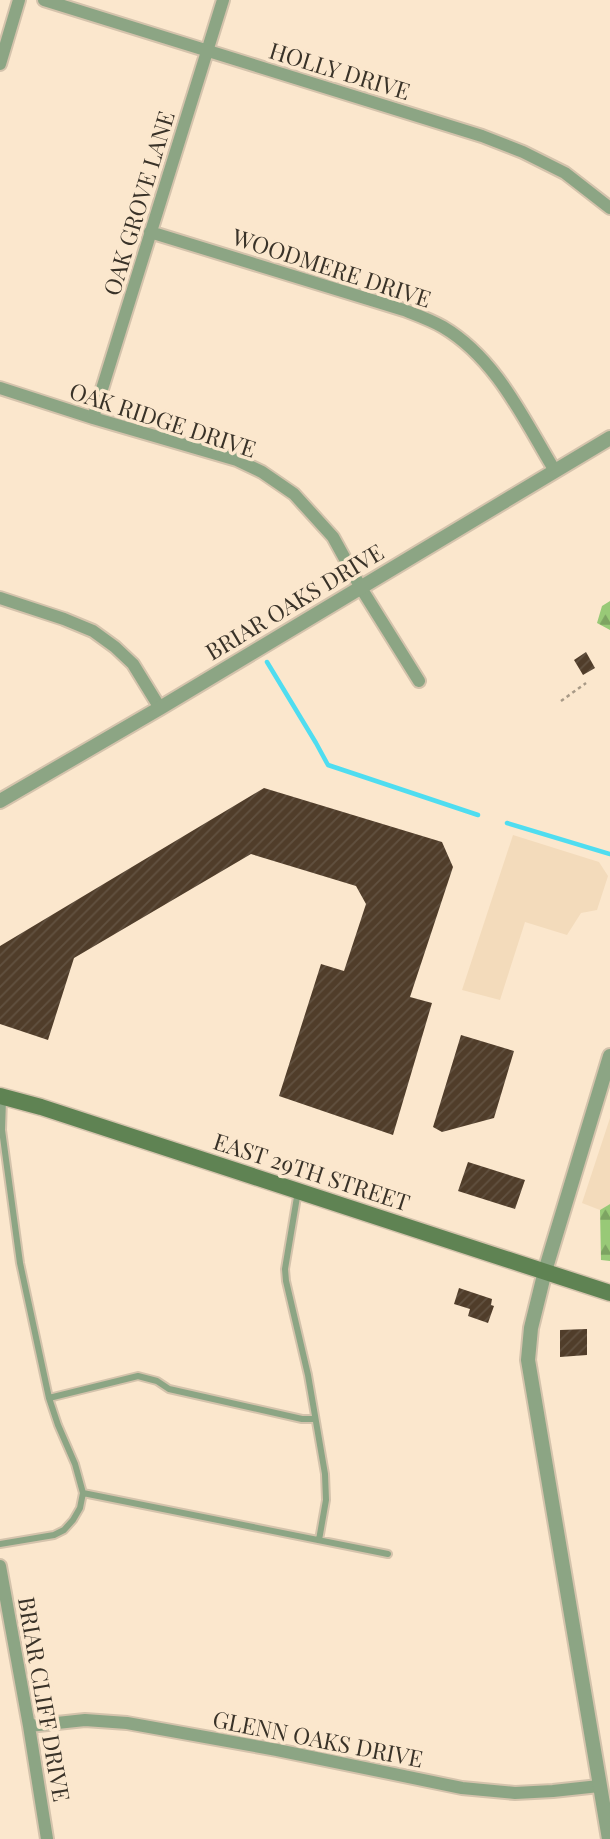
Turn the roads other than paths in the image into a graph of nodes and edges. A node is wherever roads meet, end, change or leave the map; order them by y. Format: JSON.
{"nodes":[{"id":1,"x":19,"y":0,"type":"edge"},
{"id":2,"x":44,"y":0,"type":"edge"},
{"id":3,"x":223,"y":0,"type":"edge"},
{"id":4,"x":208,"y":51,"type":"junction"},
{"id":5,"x":0,"y":64,"type":"edge"},
{"id":6,"x":610,"y":208,"type":"edge"},
{"id":7,"x":150,"y":232,"type":"junction"},
{"id":8,"x":0,"y":388,"type":"edge"},
{"id":9,"x":93,"y":418,"type":"junction"},
{"id":10,"x":610,"y":438,"type":"edge"},
{"id":11,"x":555,"y":471,"type":"junction"},
{"id":12,"x":361,"y":588,"type":"junction"},
{"id":13,"x":0,"y":598,"type":"edge"},
{"id":14,"x":419,"y":681,"type":"dead end"},
{"id":15,"x":160,"y":708,"type":"junction"},
{"id":16,"x":0,"y":802,"type":"edge"},
{"id":17,"x":610,"y":1056,"type":"edge"},
{"id":18,"x":2,"y":1097,"type":"edge"},
{"id":19,"x":298,"y":1191,"type":"junction"},
{"id":20,"x":545,"y":1271,"type":"junction"},
{"id":21,"x":610,"y":1293,"type":"edge"},
{"id":22,"x":49,"y":1398,"type":"junction"},
{"id":23,"x":315,"y":1419,"type":"junction"},
{"id":24,"x":83,"y":1493,"type":"junction"},
{"id":25,"x":319,"y":1540,"type":"junction"},
{"id":26,"x":0,"y":1544,"type":"edge"},
{"id":27,"x":388,"y":1554,"type":"dead end"},
{"id":28,"x":0,"y":1566,"type":"edge"},
{"id":29,"x":29,"y":1726,"type":"junction"},
{"id":30,"x":599,"y":1786,"type":"junction"},
{"id":31,"x":47,"y":1839,"type":"edge"},
{"id":32,"x":609,"y":1839,"type":"edge"}],
"edges":[{"from":1,"to":5,"type":"street"},
{"from":2,"to":4,"type":"street","name":"HOLLY DRIVE"},
{"from":3,"to":4,"type":"street","name":"OAK GROVE LANE"},
{"from":4,"to":6,"type":"street","name":"HOLLY DRIVE"},
{"from":4,"to":7,"type":"street","name":"OAK GROVE LANE"},
{"from":7,"to":9,"type":"street","name":"OAK GROVE LANE"},
{"from":7,"to":11,"type":"street","name":"WOODMERE DRIVE"},
{"from":8,"to":9,"type":"street","name":"OAK RIDGE DRIVE"},
{"from":9,"to":12,"type":"street","name":"OAK RIDGE DRIVE"},
{"from":10,"to":11,"type":"street","name":"BRIAR OAKS DRIVE"},
{"from":11,"to":12,"type":"street","name":"BRIAR OAKS DRIVE"},
{"from":12,"to":14,"type":"street","name":"OAK RIDGE DRIVE"},
{"from":12,"to":15,"type":"street","name":"BRIAR OAKS DRIVE"},
{"from":13,"to":15,"type":"street"},
{"from":15,"to":16,"type":"street","name":"BRIAR OAKS DRIVE"},
{"from":17,"to":20,"type":"street"},
{"from":18,"to":19,"type":"main road","name":"EAST 29TH STREET"},
{"from":18,"to":22,"type":"lane"},
{"from":19,"to":20,"type":"main road","name":"EAST 29TH STREET"},
{"from":19,"to":23,"type":"lane"},
{"from":20,"to":21,"type":"main road","name":"EAST 29TH STREET"},
{"from":20,"to":30,"type":"street"},
{"from":22,"to":23,"type":"lane"},
{"from":22,"to":24,"type":"lane"},
{"from":23,"to":25,"type":"lane"},
{"from":24,"to":25,"type":"lane"},
{"from":24,"to":26,"type":"lane"},
{"from":25,"to":27,"type":"lane"},
{"from":28,"to":29,"type":"street","name":"BRIAR CLIFF DRIVE"},
{"from":29,"to":30,"type":"street","name":"GLENN OAKS DRIVE"},
{"from":29,"to":31,"type":"street","name":"BRIAR CLIFF DRIVE"},
{"from":30,"to":32,"type":"street"}]}
